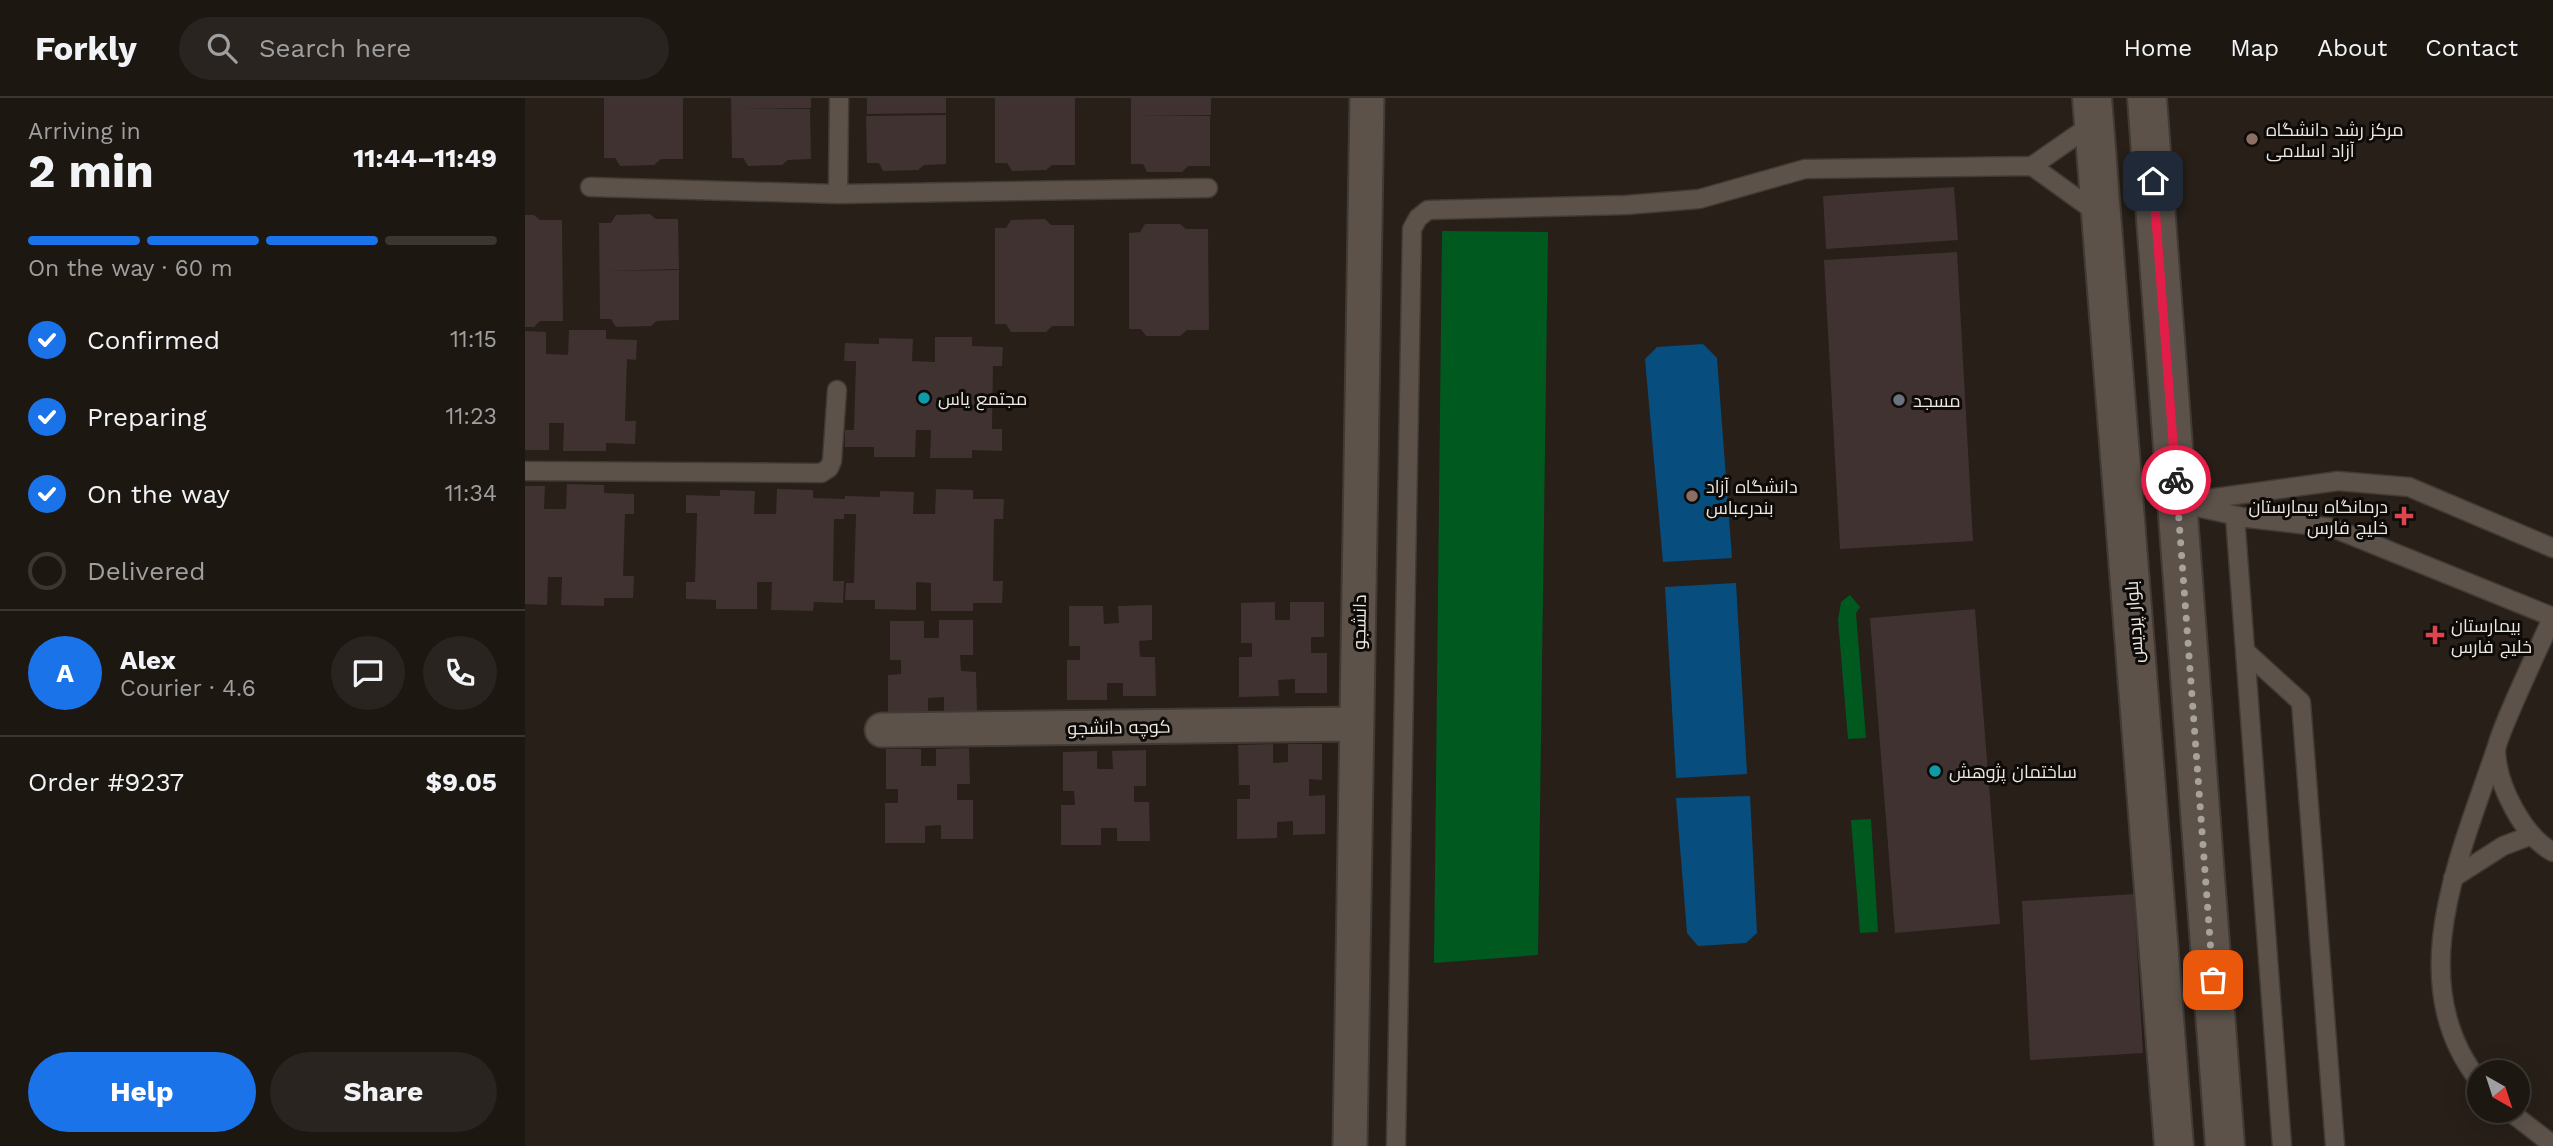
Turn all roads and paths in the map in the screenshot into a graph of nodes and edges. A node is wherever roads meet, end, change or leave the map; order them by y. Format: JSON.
{"nodes":[{"id":1,"x":839,"y":98,"type":"edge"},
{"id":2,"x":1367,"y":98,"type":"edge"},
{"id":3,"x":2147,"y":98,"type":"edge"},
{"id":4,"x":2093,"y":110,"type":"edge"},
{"id":5,"x":2032,"y":166,"type":"junction"},
{"id":6,"x":590,"y":187,"type":"dead end"},
{"id":7,"x":1208,"y":188,"type":"dead end"},
{"id":8,"x":838,"y":194,"type":"junction"},
{"id":9,"x":2101,"y":216,"type":"junction"},
{"id":10,"x":837,"y":390,"type":"dead end"},
{"id":11,"x":525,"y":471,"type":"edge"},
{"id":12,"x":2178,"y":503,"type":"junction"},
{"id":13,"x":2235,"y":516,"type":"junction"},
{"id":14,"x":2553,"y":548,"type":"edge"},
{"id":15,"x":2553,"y":617,"type":"edge"},
{"id":16,"x":2245,"y":651,"type":"junction"},
{"id":17,"x":1357,"y":724,"type":"junction"},
{"id":18,"x":882,"y":730,"type":"dead end"},
{"id":19,"x":2496,"y":749,"type":"junction"},
{"id":20,"x":2532,"y":835,"type":"junction"},
{"id":21,"x":2553,"y":852,"type":"edge"},
{"id":22,"x":2453,"y":878,"type":"junction"},
{"id":23,"x":2467,"y":1066,"type":"edge"},
{"id":24,"x":2526,"y":1124,"type":"edge"},
{"id":25,"x":2553,"y":1145,"type":"edge"},
{"id":26,"x":1350,"y":1146,"type":"edge"},
{"id":27,"x":1396,"y":1146,"type":"edge"},
{"id":28,"x":2174,"y":1146,"type":"edge"},
{"id":29,"x":2225,"y":1146,"type":"edge"},
{"id":30,"x":2282,"y":1146,"type":"edge"},
{"id":31,"x":2335,"y":1146,"type":"edge"}],
"edges":[{"from":1,"to":8,"type":"lane"},
{"from":2,"to":17,"type":"street","name":"دانشجو"},
{"from":3,"to":12,"type":"main road"},
{"from":4,"to":5,"type":"lane"},
{"from":4,"to":9,"type":"main road","name":"بلوار پردیس"},
{"from":5,"to":9,"type":"lane"},
{"from":5,"to":27,"type":"lane"},
{"from":6,"to":8,"type":"lane"},
{"from":7,"to":8,"type":"lane"},
{"from":9,"to":28,"type":"main road","name":"بلوار پردیس"},
{"from":10,"to":11,"type":"lane"},
{"from":12,"to":13,"type":"lane"},
{"from":12,"to":14,"type":"lane"},
{"from":12,"to":29,"type":"main road"},
{"from":13,"to":15,"type":"lane"},
{"from":13,"to":16,"type":"lane"},
{"from":15,"to":19,"type":"lane"},
{"from":16,"to":30,"type":"lane"},
{"from":16,"to":31,"type":"lane"},
{"from":17,"to":18,"type":"street","name":"کوچه دانشجو"},
{"from":17,"to":26,"type":"street","name":"دانشجو"},
{"from":19,"to":20,"type":"lane"},
{"from":19,"to":22,"type":"lane"},
{"from":20,"to":21,"type":"lane"},
{"from":20,"to":22,"type":"lane"},
{"from":22,"to":23,"type":"lane"},
{"from":24,"to":25,"type":"lane"}]}
